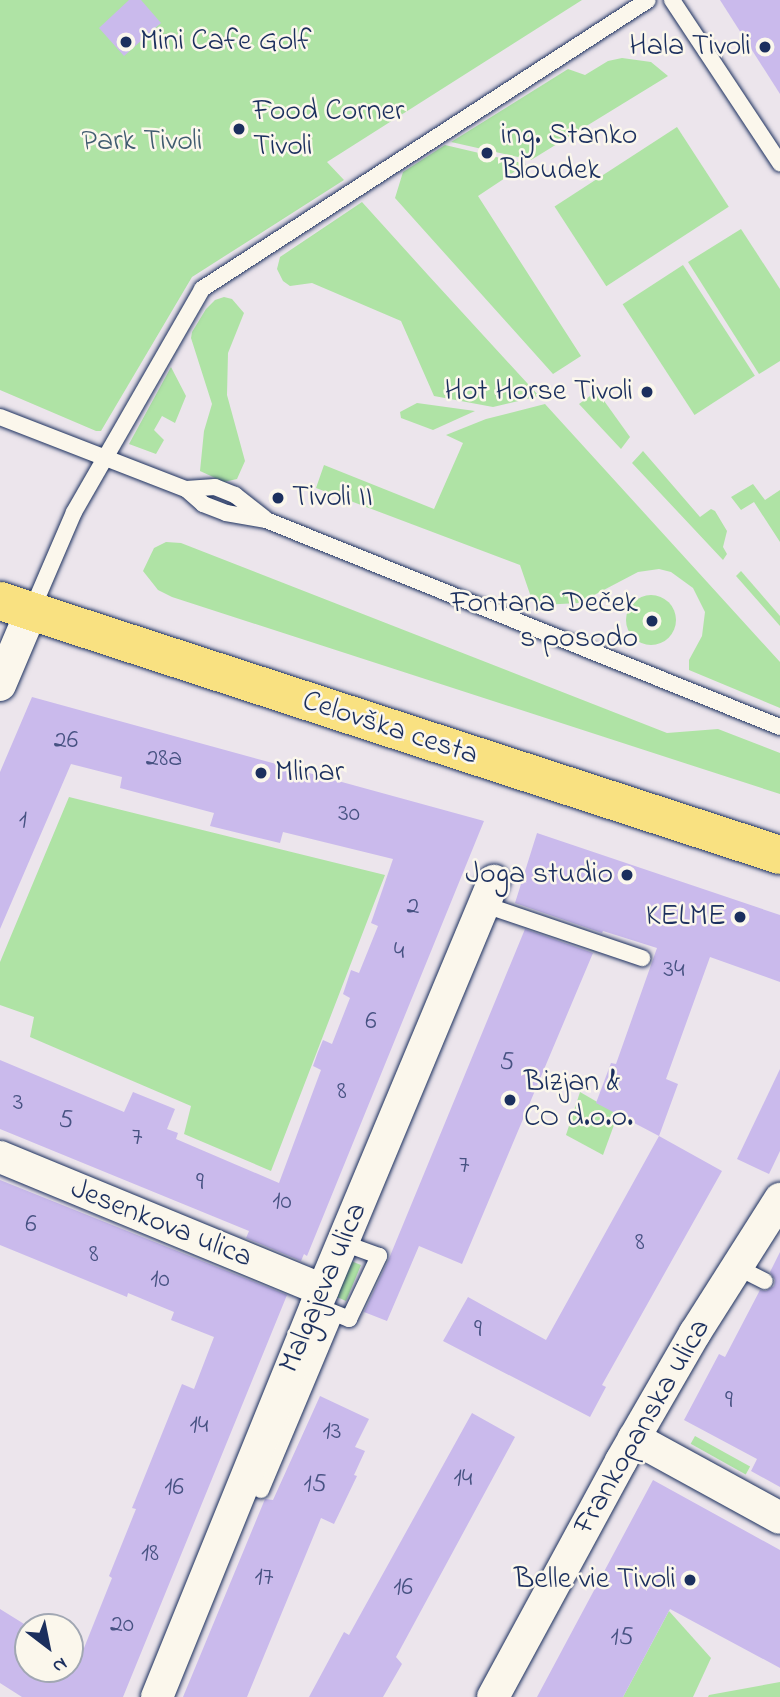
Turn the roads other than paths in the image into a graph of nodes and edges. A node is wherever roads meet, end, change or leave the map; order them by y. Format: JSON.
{"nodes":[{"id":1,"x":648,"y":0,"type":"edge"},
{"id":2,"x":672,"y":0,"type":"edge"},
{"id":3,"x":780,"y":163,"type":"edge"},
{"id":4,"x":0,"y":417,"type":"edge"},
{"id":5,"x":103,"y":460,"type":"junction"},
{"id":6,"x":15,"y":606,"type":"edge"},
{"id":7,"x":0,"y":685,"type":"edge"},
{"id":8,"x":780,"y":727,"type":"edge"},
{"id":9,"x":780,"y":855,"type":"edge"},
{"id":10,"x":490,"y":893,"type":"joint"},
{"id":11,"x":642,"y":958,"type":"dead end"},
{"id":12,"x":0,"y":1157,"type":"edge"},
{"id":13,"x":777,"y":1203,"type":"edge"},
{"id":14,"x":737,"y":1267,"type":"junction"},
{"id":15,"x":765,"y":1281,"type":"dead end"},
{"id":16,"x":325,"y":1303,"type":"junction"},
{"id":17,"x":634,"y":1438,"type":"junction"},
{"id":18,"x":261,"y":1490,"type":"dead end"},
{"id":19,"x":780,"y":1518,"type":"edge"},
{"id":20,"x":157,"y":1697,"type":"edge"},
{"id":21,"x":493,"y":1697,"type":"edge"}],
"edges":[{"from":1,"to":5,"type":"lane"},
{"from":2,"to":3,"type":"lane"},
{"from":4,"to":5,"type":"lane"},
{"from":5,"to":6,"type":"lane"},
{"from":5,"to":8,"type":"lane"},
{"from":6,"to":7,"type":"street"},
{"from":6,"to":9,"type":"main road","name":"Celovška cesta"},
{"from":10,"to":11,"type":"lane"},
{"from":10,"to":16,"type":"street","name":"Malgajeva ulica"},
{"from":12,"to":16,"type":"street","name":"Jesenkova ulica"},
{"from":13,"to":14,"type":"street","name":"Frankopanska ulica"},
{"from":14,"to":15,"type":"lane"},
{"from":14,"to":17,"type":"street","name":"Frankopanska ulica"},
{"from":16,"to":18,"type":"lane"},
{"from":16,"to":20,"type":"street","name":"Malgajeva ulica"},
{"from":17,"to":19,"type":"street"},
{"from":17,"to":21,"type":"street","name":"Frankopanska ulica"}]}
